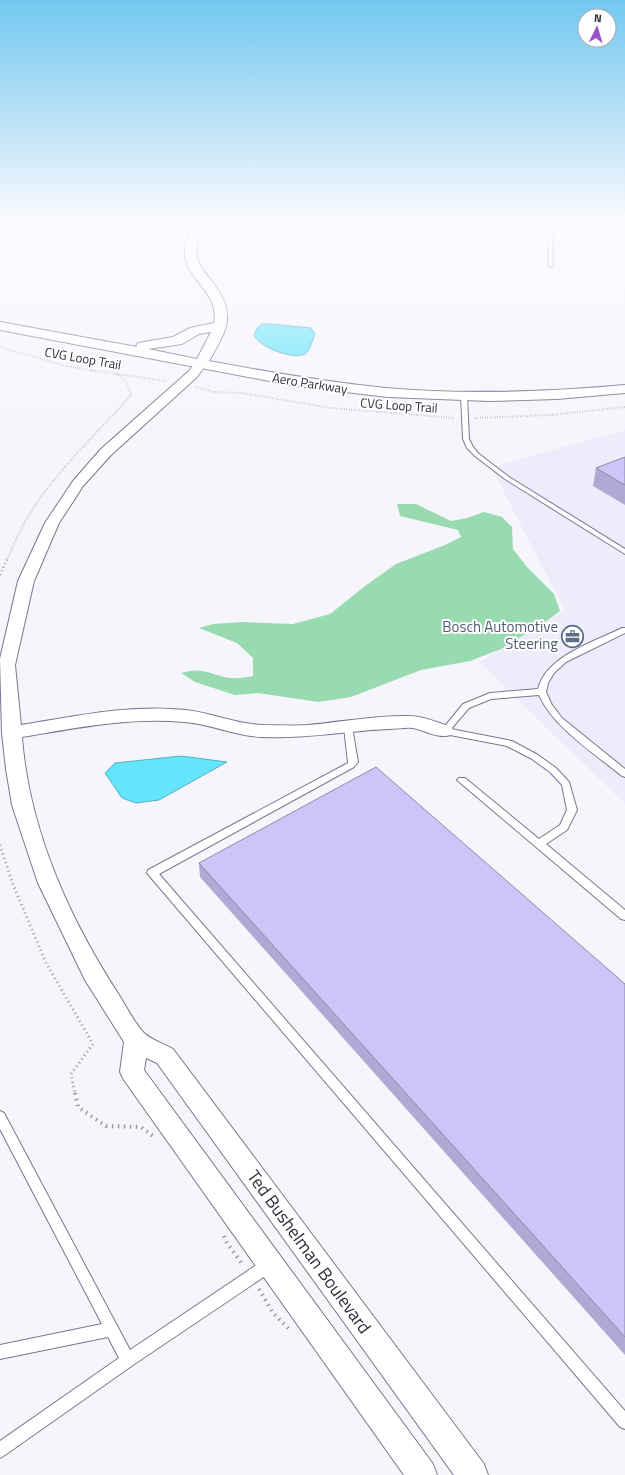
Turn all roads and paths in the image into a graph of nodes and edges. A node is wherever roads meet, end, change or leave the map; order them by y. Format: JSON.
{"nodes":[{"id":1,"x":213,"y":293,"type":"edge"},
{"id":2,"x":0,"y":326,"type":"edge"},
{"id":3,"x":220,"y":326,"type":"junction"},
{"id":4,"x":0,"y":338,"type":"edge"},
{"id":5,"x":0,"y":347,"type":"edge"},
{"id":6,"x":116,"y":348,"type":"junction"},
{"id":7,"x":197,"y":369,"type":"junction"},
{"id":8,"x":116,"y":373,"type":"junction"},
{"id":9,"x":141,"y":376,"type":"dead end"},
{"id":10,"x":207,"y":389,"type":"dead end"},
{"id":11,"x":625,"y":389,"type":"edge"},
{"id":12,"x":625,"y":400,"type":"edge"},
{"id":13,"x":464,"y":402,"type":"junction"},
{"id":14,"x":625,"y":407,"type":"edge"},
{"id":15,"x":447,"y":418,"type":"dead end"},
{"id":16,"x":480,"y":418,"type":"dead end"},
{"id":17,"x":625,"y":552,"type":"edge"},
{"id":18,"x":0,"y":575,"type":"edge"},
{"id":19,"x":625,"y":630,"type":"edge"},
{"id":20,"x":542,"y":692,"type":"junction"},
{"id":21,"x":348,"y":727,"type":"junction"},
{"id":22,"x":445,"y":731,"type":"junction"},
{"id":23,"x":6,"y":734,"type":"edge"},
{"id":24,"x":625,"y":774,"type":"edge"},
{"id":25,"x":462,"y":780,"type":"dead end"},
{"id":26,"x":539,"y":844,"type":"junction"},
{"id":27,"x":0,"y":845,"type":"edge"},
{"id":28,"x":625,"y":916,"type":"edge"},
{"id":29,"x":136,"y":1041,"type":"junction"},
{"id":30,"x":0,"y":1118,"type":"edge"},
{"id":31,"x":158,"y":1140,"type":"dead end"},
{"id":32,"x":222,"y":1232,"type":"dead end"},
{"id":33,"x":227,"y":1243,"type":"dead end"},
{"id":34,"x":271,"y":1264,"type":"junction"},
{"id":35,"x":112,"y":1329,"type":"junction"},
{"id":36,"x":0,"y":1352,"type":"edge"},
{"id":37,"x":128,"y":1360,"type":"junction"},
{"id":38,"x":625,"y":1422,"type":"edge"},
{"id":39,"x":0,"y":1450,"type":"edge"},
{"id":40,"x":422,"y":1475,"type":"edge"},
{"id":41,"x":473,"y":1475,"type":"edge"}],
"edges":[{"from":1,"to":3,"type":"main road"},
{"from":2,"to":6,"type":"main road","name":"Aero Parkway"},
{"from":3,"to":6,"type":"main road"},
{"from":3,"to":7,"type":"main road"},
{"from":4,"to":7,"type":"main road","name":"Aero Parkway"},
{"from":5,"to":8,"type":"path","name":"CVG Loop Trail"},
{"from":6,"to":7,"type":"main road","name":"Aero Parkway"},
{"from":7,"to":13,"type":"main road","name":"Aero Parkway"},
{"from":7,"to":23,"type":"street","name":"Ted Bushelman Boulevard"},
{"from":8,"to":9,"type":"path","name":"CVG Loop Trail"},
{"from":8,"to":18,"type":"path"},
{"from":10,"to":15,"type":"path","name":"CVG Loop Trail"},
{"from":11,"to":13,"type":"main road","name":"Aero Parkway"},
{"from":12,"to":13,"type":"main road","name":"Aero Parkway"},
{"from":13,"to":17,"type":"lane"},
{"from":14,"to":16,"type":"path"},
{"from":19,"to":20,"type":"lane"},
{"from":20,"to":22,"type":"lane"},
{"from":20,"to":24,"type":"lane"},
{"from":21,"to":22,"type":"street"},
{"from":21,"to":23,"type":"street"},
{"from":21,"to":38,"type":"lane"},
{"from":22,"to":26,"type":"lane"},
{"from":23,"to":29,"type":"street","name":"Ted Bushelman Boulevard"},
{"from":25,"to":26,"type":"lane"},
{"from":26,"to":28,"type":"lane"},
{"from":27,"to":31,"type":"path"},
{"from":29,"to":34,"type":"street"},
{"from":29,"to":41,"type":"street","name":"Ted Bushelman Boulevard"},
{"from":30,"to":35,"type":"lane"},
{"from":32,"to":33,"type":"path"},
{"from":34,"to":37,"type":"lane"},
{"from":34,"to":40,"type":"street"},
{"from":35,"to":36,"type":"lane"},
{"from":35,"to":37,"type":"lane"},
{"from":37,"to":39,"type":"lane"}]}
